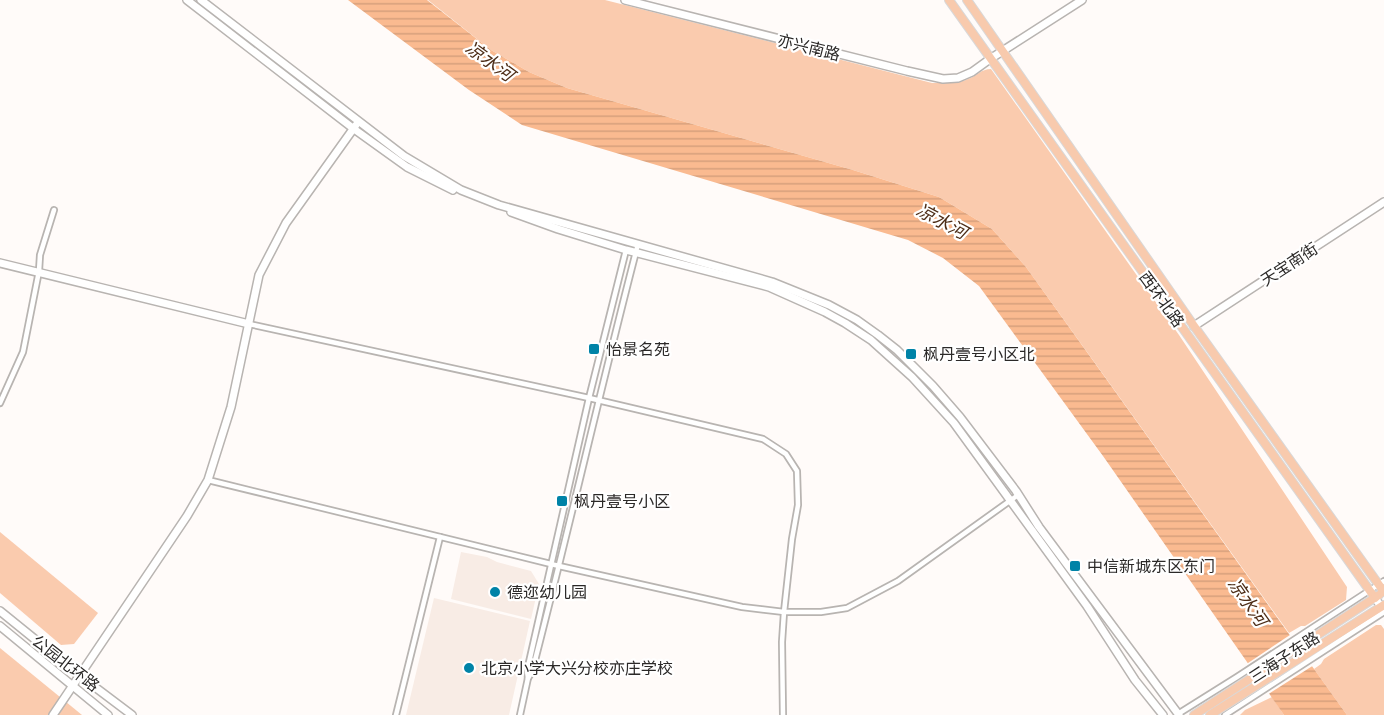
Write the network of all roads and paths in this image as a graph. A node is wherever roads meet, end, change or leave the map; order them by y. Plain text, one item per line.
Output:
1 (187, 0) edge
2 (201, 0) edge
3 (625, 0) edge
4 (949, 0) edge
5 (967, 0) edge
6 (1082, 0) edge
7 (1003, 51) junction
8 (990, 59) junction
9 (359, 121) junction
10 (354, 129) junction
11 (1384, 202) edge
12 (54, 210) dead end
13 (628, 242) junction
14 (637, 248) junction
15 (626, 250) junction
16 (0, 263) edge
17 (39, 272) junction
18 (249, 324) junction
19 (1194, 326) junction
20 (589, 398) junction
21 (598, 401) junction
22 (0, 403) edge
23 (208, 480) junction
24 (1018, 495) junction
25 (1011, 500) junction
26 (440, 537) junction
27 (552, 564) junction
28 (559, 566) junction
29 (1381, 583) edge
30 (1384, 592) edge
31 (1372, 594) junction
32 (1383, 609) edge
33 (0, 611) edge
34 (784, 612) junction
35 (1322, 622) junction
36 (0, 626) edge
37 (1314, 638) junction
38 (1333, 638) junction
39 (1324, 652) junction
40 (1313, 655) junction
41 (80, 675) junction
42 (528, 678) junction
43 (1242, 678) junction
44 (74, 686) junction
45 (1253, 694) junction
46 (53, 715) edge
47 (108, 715) edge
48 (132, 715) edge
49 (396, 715) edge
50 (520, 715) edge
51 (783, 715) edge
52 (1163, 715) edge
53 (1179, 715) edge
54 (1194, 715) edge
55 (1210, 715) edge
56 (1225, 715) edge

1 - 10 street
2 - 9 street
3 - 8 street, 亦兴南路
4 - 8 main road, 西环北路
5 - 7 main road, 西环北路
6 - 7 street, 亦兴南路
7 - 8 street, 亦兴南路
7 - 19 main road, 西环北路
8 - 31 main road, 西环北路
9 - 10 street
9 - 13 street
10 - 15 street
10 - 18 street
11 - 19 street, 天宝南街
12 - 17 street
13 - 14 street
13 - 15 street
14 - 15 street
14 - 21 street
14 - 24 street
14 - 25 street
15 - 20 street
16 - 17 street
17 - 18 street
17 - 22 street
18 - 20 street
18 - 23 street
19 - 29 main road, 西环北路
20 - 21 street
20 - 27 street
21 - 28 street
21 - 34 street
23 - 26 street
23 - 41 street
24 - 25 street
24 - 53 street
25 - 34 street
25 - 52 street
26 - 27 street
26 - 49 street
27 - 28 street
27 - 42 street
28 - 34 street
28 - 42 street
29 - 30 main road, 西环北路
29 - 31 street
30 - 31 main road, 三海子东路
31 - 32 street
31 - 35 street
31 - 37 main road, 三海子东路
32 - 38 main road, 三海子东路
32 - 39 street
33 - 41 street, 公园北环路
34 - 51 street
35 - 37 street
35 - 43 street
36 - 44 street, 公园北环路
37 - 43 main road, 三海子东路
38 - 39 street
38 - 40 main road, 三海子东路
39 - 40 street
40 - 45 street
40 - 45 main road, 三海子东路
41 - 44 street
41 - 48 street, 公园北环路
42 - 50 street
43 - 53 street
43 - 54 main road, 三海子东路
44 - 46 street
44 - 47 street, 公园北环路
45 - 55 main road, 三海子东路
45 - 56 street

